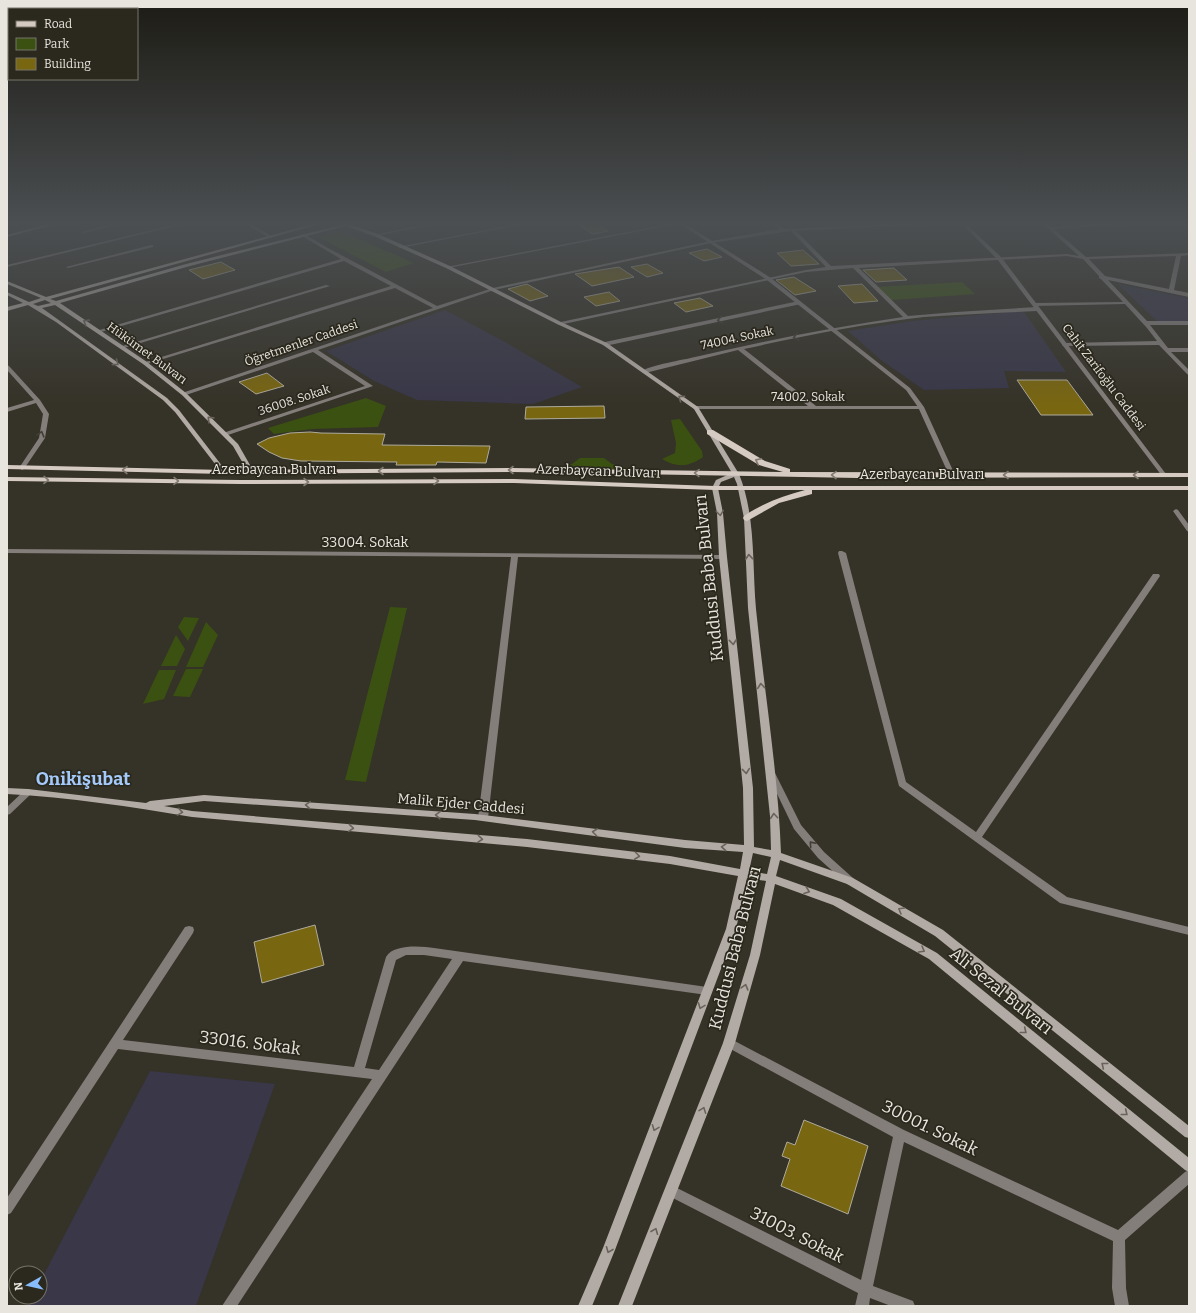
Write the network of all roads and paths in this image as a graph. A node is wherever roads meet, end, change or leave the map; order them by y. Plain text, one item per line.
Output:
1 (10, 283) edge
2 (97, 283) edge
3 (126, 283) edge
4 (262, 283) edge
5 (390, 283) edge
6 (481, 283) edge
7 (520, 283) edge
8 (749, 283) edge
9 (774, 283) edge
10 (872, 283) edge
11 (1018, 283) edge
12 (1107, 283) edge
13 (1130, 283) edge
14 (1173, 283) edge
15 (328, 286) dead end
16 (395, 286) junction
17 (493, 289) junction
18 (1171, 292) junction
19 (7, 293) edge
20 (1189, 295) edge
21 (46, 297) junction
22 (27, 302) junction
23 (56, 303) junction
24 (799, 303) junction
25 (1126, 303) junction
26 (1036, 307) junction
27 (38, 308) junction
28 (437, 308) junction
29 (7, 309) edge
30 (907, 318) junction
31 (559, 323) junction
32 (1145, 323) junction
33 (1189, 323) edge
34 (834, 330) junction
35 (99, 331) junction
36 (604, 344) junction
37 (1162, 344) junction
38 (1065, 345) junction
39 (122, 347) junction
40 (740, 348) junction
41 (314, 350) junction
42 (1166, 350) junction
43 (1189, 350) edge
44 (145, 363) junction
45 (7, 367) edge
46 (645, 371) junction
47 (1189, 373) edge
48 (184, 394) junction
49 (38, 401) junction
50 (921, 407) junction
51 (696, 408) junction
52 (815, 408) junction
53 (7, 410) edge
54 (710, 432) junction
55 (225, 434) junction
56 (7, 467) edge
57 (22, 468) junction
58 (224, 472) junction
59 (251, 472) junction
60 (736, 474) junction
61 (809, 475) junction
62 (952, 475) junction
63 (1164, 475) junction
64 (1189, 475) edge
65 (7, 479) edge
66 (715, 488) junction
67 (740, 488) junction
68 (826, 488) junction
69 (1189, 488) edge
70 (1176, 511) dead end
71 (747, 518) junction
72 (1189, 530) edge
73 (7, 551) edge
74 (842, 553) dead end
75 (515, 556) junction
76 (723, 557) junction
77 (1156, 576) dead end
78 (769, 768) junction
79 (7, 791) edge
80 (28, 792) junction
81 (141, 805) junction
82 (7, 812) edge
83 (483, 818) junction
84 (977, 837) junction
85 (749, 849) junction
86 (776, 855) junction
87 (744, 873) junction
88 (770, 878) junction
89 (850, 881) junction
90 (189, 930) dead end
91 (1189, 931) edge
92 (460, 956) junction
93 (707, 991) junction
94 (729, 1043) junction
95 (115, 1044) junction
96 (358, 1073) junction
97 (381, 1075) junction
98 (1189, 1133) edge
99 (900, 1134) junction
100 (1189, 1166) edge
101 (1189, 1176) edge
102 (671, 1191) junction
103 (7, 1209) edge
104 (1119, 1237) junction
105 (866, 1290) junction
106 (229, 1306) edge
107 (585, 1306) edge
108 (625, 1306) edge
109 (862, 1306) edge
110 (908, 1306) edge
111 (1122, 1306) edge

1 - 21 main road, Hükümet Bulvarı
2 - 21 main road
3 - 23 main road
4 - 35 street
5 - 16 street
6 - 17 main road
7 - 17 street, Öğretmenler Caddesi
8 - 31 street
9 - 24 street
10 - 30 street
11 - 26 street, Cahit Zarifoğlu Caddesi
12 - 25 street
13 - 18 street
14 - 18 street
15 - 39 street
16 - 28 street
16 - 44 street
17 - 28 street, Öğretmenler Caddesi
17 - 31 main road
18 - 20 street
19 - 22 main road, Hükümet Bulvarı
21 - 22 main road
21 - 23 main road, Hükümet Bulvarı
22 - 27 main road, Hükümet Bulvarı
22 - 29 main road
23 - 27 main road
35 -> 23 main road, Hükümet Bulvarı
24 - 34 street
24 -> 36 street
25 - 26 street, 74004. Sokak
25 - 32 street
26 - 30 street, 74004. Sokak
26 - 38 street, Cahit Zarifoğlu Caddesi
27 -> 58 main road, Hükümet Bulvarı
28 - 41 street, Öğretmenler Caddesi
30 - 34 street, 74004. Sokak
31 - 36 main road
32 - 33 street
32 - 37 street
34 -> 40 street, 74004. Sokak
34 - 50 street
35 - 39 main road, Hükümet Bulvarı
36 - 46 main road
37 - 38 street
37 - 42 street
38 - 63 street, Cahit Zarifoğlu Caddesi
39 - 44 main road, Hükümet Bulvarı
40 - 46 street, 74004. Sokak
40 - 52 street
41 - 48 street, Öğretmenler Caddesi
41 - 55 street, 36008. Sokak
42 - 43 street
42 - 47 street
44 - 48 main road, Hükümet Bulvarı
45 - 49 street
51 -> 46 main road
55 -> 48 main road, Hükümet Bulvarı
49 - 53 street
57 -> 49 street
50 - 52 street, 74002. Sokak
50 - 62 street
51 - 52 street, 74002. Sokak
51 - 54 main road
54 - 60 main road
61 -> 54 main road
55 - 59 main road, Hükümet Bulvarı
56 - 57 main road, Azerbaycan Bulvarı
58 -> 57 main road, Azerbaycan Bulvarı
58 - 59 main road, Azerbaycan Bulvarı
60 -> 59 main road, Azerbaycan Bulvarı
60 - 61 main road, Azerbaycan Bulvarı
60 - 66 main road, Kuddusi Baba Bulvarı
60 - 67 main road, Kuddusi Baba Bulvarı
62 -> 61 main road
63 -> 62 main road
63 - 64 main road
65 -> 66 main road, Azerbaycan Bulvarı
66 - 67 main road, Azerbaycan Bulvarı
66 -> 76 main road, Kuddusi Baba Bulvarı
67 - 68 main road, Azerbaycan Bulvarı
67 - 71 main road, Kuddusi Baba Bulvarı
68 - 69 main road, Azerbaycan Bulvarı
68 - 71 main road
70 - 72 street
78 -> 71 main road, Kuddusi Baba Bulvarı
73 - 75 street, 33004. Sokak
74 - 84 street
75 - 76 street, 33004. Sokak
75 - 83 street
76 -> 85 main road, Kuddusi Baba Bulvarı
77 - 84 street
86 -> 78 main road, Kuddusi Baba Bulvarı
89 -> 78 street
79 - 80 main road, Malik Ejder Caddesi
80 - 81 main road, Malik Ejder Caddesi
80 - 82 street
83 -> 81 main road, Malik Ejder Caddesi
81 -> 87 main road, Malik Ejder Caddesi
85 -> 83 main road, Malik Ejder Caddesi
84 - 91 street
85 - 86 main road, Malik Ejder Caddesi
85 - 87 main road, Kuddusi Baba Bulvarı
86 - 88 main road, Kuddusi Baba Bulvarı
86 - 89 main road, Ali Sezal Bulvarı
87 - 88 main road, Malik Ejder Caddesi
87 - 93 main road, Kuddusi Baba Bulvarı
94 -> 88 main road, Kuddusi Baba Bulvarı
88 -> 100 main road, Ali Sezal Bulvarı
98 -> 89 main road, Ali Sezal Bulvarı
90 - 95 street
92 - 93 street
92 - 96 street
92 - 97 street
93 -> 107 main road, Kuddusi Baba Bulvarı
94 - 99 street, 30001. Sokak
102 -> 94 main road, Kuddusi Baba Bulvarı
95 - 96 street, 33016. Sokak
95 - 103 street
96 - 97 street, 33016. Sokak
97 - 106 street
99 - 104 street, 30001. Sokak
99 - 105 street
101 - 104 street
102 - 105 street, 31003. Sokak
108 -> 102 main road, Kuddusi Baba Bulvarı
104 - 111 street
105 - 109 street
105 - 110 street, 31003. Sokak

